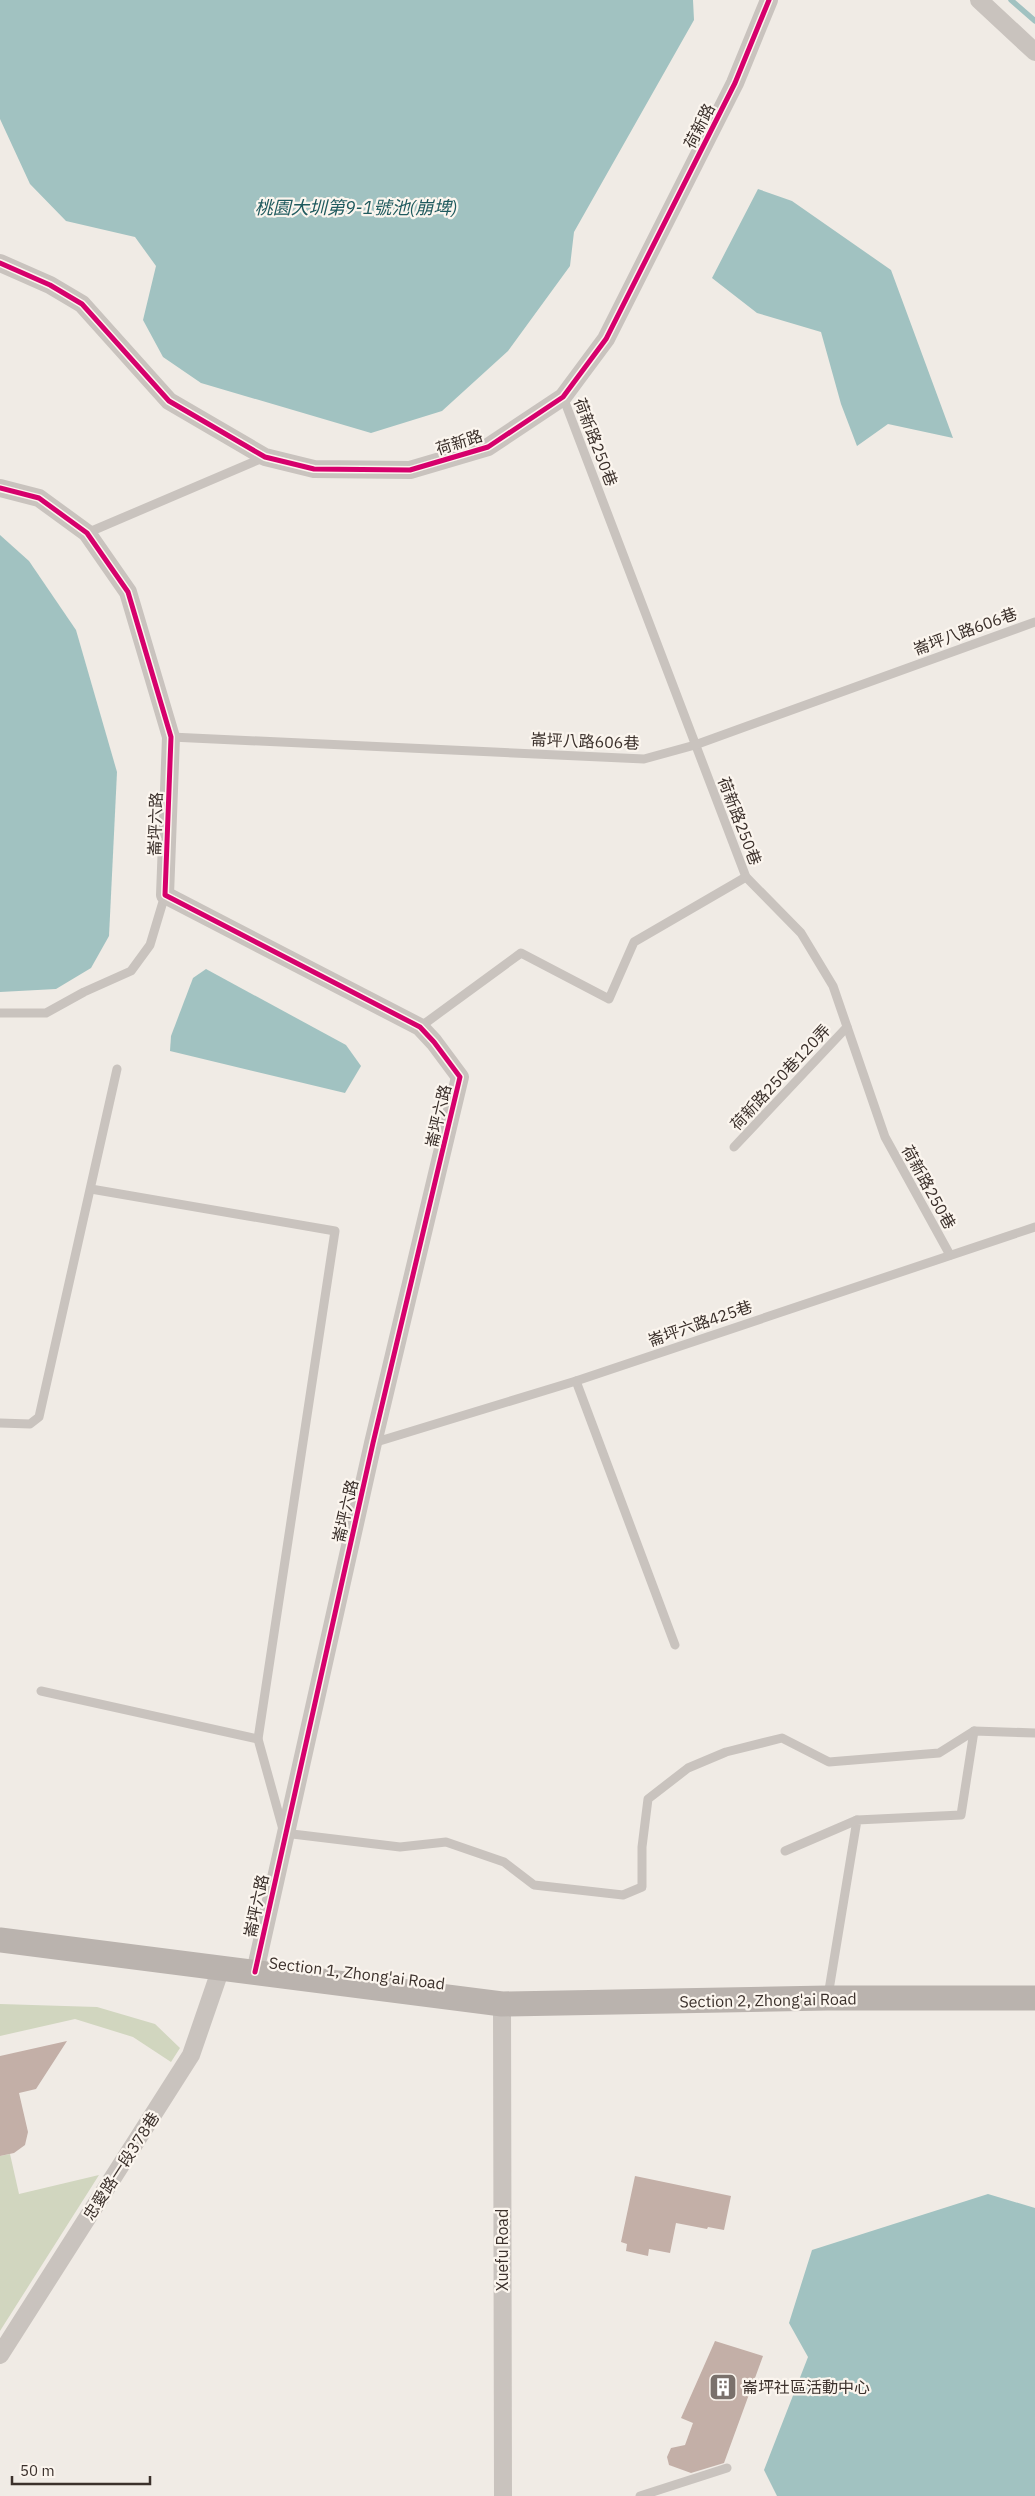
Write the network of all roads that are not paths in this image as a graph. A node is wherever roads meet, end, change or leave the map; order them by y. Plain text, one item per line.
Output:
1 (769, 0) edge
2 (979, 0) edge
3 (1035, 52) edge
4 (0, 263) edge
5 (562, 397) junction
6 (265, 457) junction
7 (0, 488) edge
8 (86, 533) junction
9 (1035, 622) edge
10 (171, 737) junction
11 (695, 745) junction
12 (746, 877) junction
13 (165, 895) junction
14 (0, 1013) edge
15 (420, 1027) junction
16 (847, 1027) junction
17 (117, 1069) dead end
18 (734, 1147) dead end
19 (91, 1189) junction
20 (1035, 1227) edge
21 (950, 1256) junction
22 (576, 1381) junction
23 (0, 1423) edge
24 (373, 1443) junction
25 (675, 1646) dead end
26 (41, 1691) dead end
27 (974, 1731) junction
28 (1035, 1733) edge
29 (258, 1739) junction
30 (856, 1820) junction
31 (284, 1833) junction
32 (785, 1851) dead end
33 (0, 1940) edge
34 (221, 1968) junction
35 (255, 1972) junction
36 (827, 1998) junction
37 (1035, 1998) edge
38 (502, 2004) junction
39 (0, 2355) edge
40 (728, 2468) dead end
41 (503, 2496) edge
42 (640, 2496) edge

1 - 5 street, 荷新路
2 - 3 street
4 - 6 street, 荷新路
5 - 6 street, 荷新路
5 - 11 lane, 荷新路250巷
6 - 8 lane
7 - 8 street, 崙坪六路
8 - 10 street, 崙坪六路
9 - 11 lane, 崙坪八路606巷
10 - 11 lane, 崙坪八路606巷
10 - 13 street, 崙坪六路
11 - 12 lane, 荷新路250巷
12 - 15 lane
12 - 16 lane, 荷新路250巷
13 - 14 lane
13 - 15 street, 崙坪六路
15 - 24 street, 崙坪六路
16 - 18 lane, 荷新路250巷120弄
16 - 21 lane, 荷新路250巷
17 - 19 lane
19 - 23 lane
19 - 29 lane
20 - 21 lane, 崙坪六路425巷
21 - 22 lane, 崙坪六路425巷
22 - 24 lane, 崙坪六路425巷
22 - 25 lane
24 - 31 street, 崙坪六路
26 - 29 lane
27 - 28 lane
27 - 30 lane
27 - 31 lane
29 - 31 lane
30 - 32 lane
30 - 36 lane
31 - 35 street, 崙坪六路
33 - 34 main road, Section 1, Zhong'ai Road
34 - 35 main road, Section 1, Zhong'ai Road
34 - 39 street, 忠愛路一段378巷
35 - 38 main road, Section 1, Zhong'ai Road
36 - 37 main road, Section 2, Zhong'ai Road
36 - 38 main road, Section 2, Zhong'ai Road
38 - 41 street, Xuefu Road
40 - 42 lane

